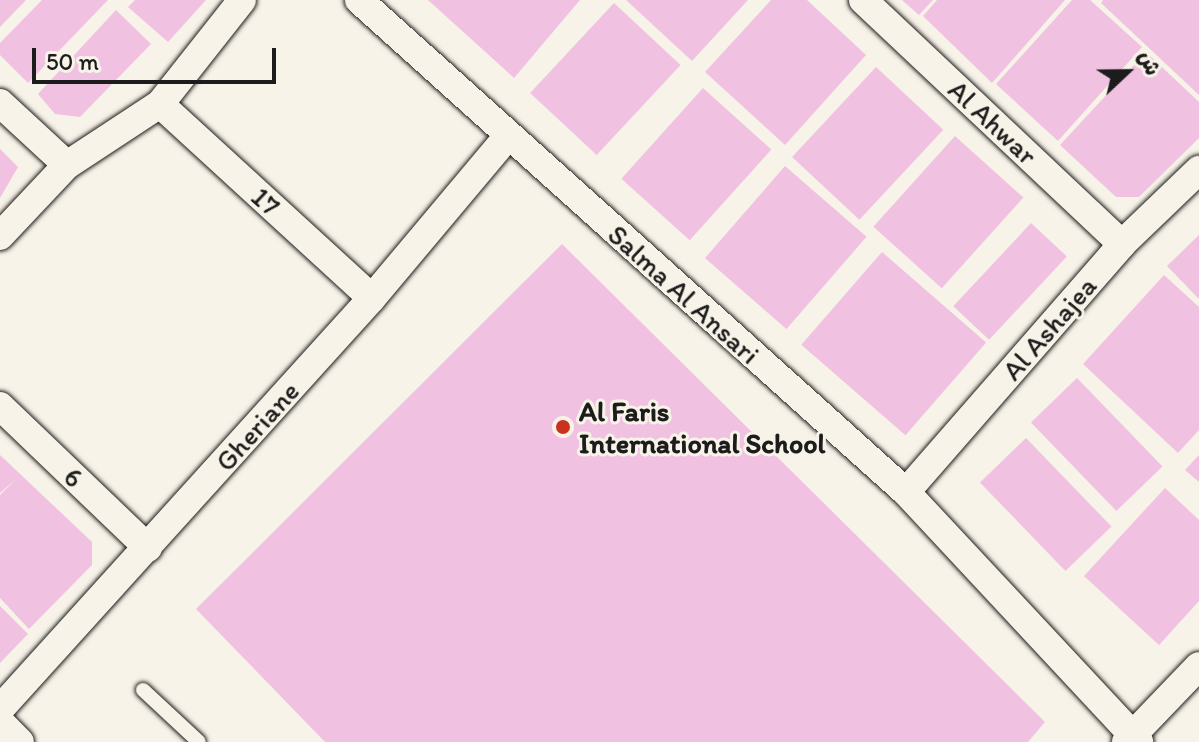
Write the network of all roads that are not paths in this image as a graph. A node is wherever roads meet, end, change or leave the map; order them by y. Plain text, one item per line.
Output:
1 (242, 0) edge
2 (359, 0) edge
3 (863, 0) edge
4 (0, 103) edge
5 (160, 104) junction
6 (507, 137) junction
7 (67, 165) junction
8 (1199, 170) edge
9 (0, 236) edge
10 (1122, 244) junction
11 (372, 298) junction
12 (0, 406) edge
13 (906, 492) junction
14 (148, 548) junction
15 (1199, 666) edge
16 (143, 690) dead end
17 (0, 709) edge
18 (0, 722) edge
19 (1133, 740) edge
20 (20, 742) edge
21 (199, 742) edge

1 - 5 street
2 - 6 street, Salma Al Ansari
3 - 10 street, Al Ahwar
4 - 7 street
5 - 7 street
5 - 11 street, 17
6 - 11 street, Gheriane
6 - 13 street, Salma Al Ansari
7 - 9 street
8 - 10 street, Al Ashajea
10 - 13 street, Al Ashajea
11 - 14 street, Gheriane
12 - 14 street, 6
13 - 19 street, Salma Al Ansari
14 - 17 street, Gheriane
15 - 19 street
16 - 21 lane
18 - 20 street

